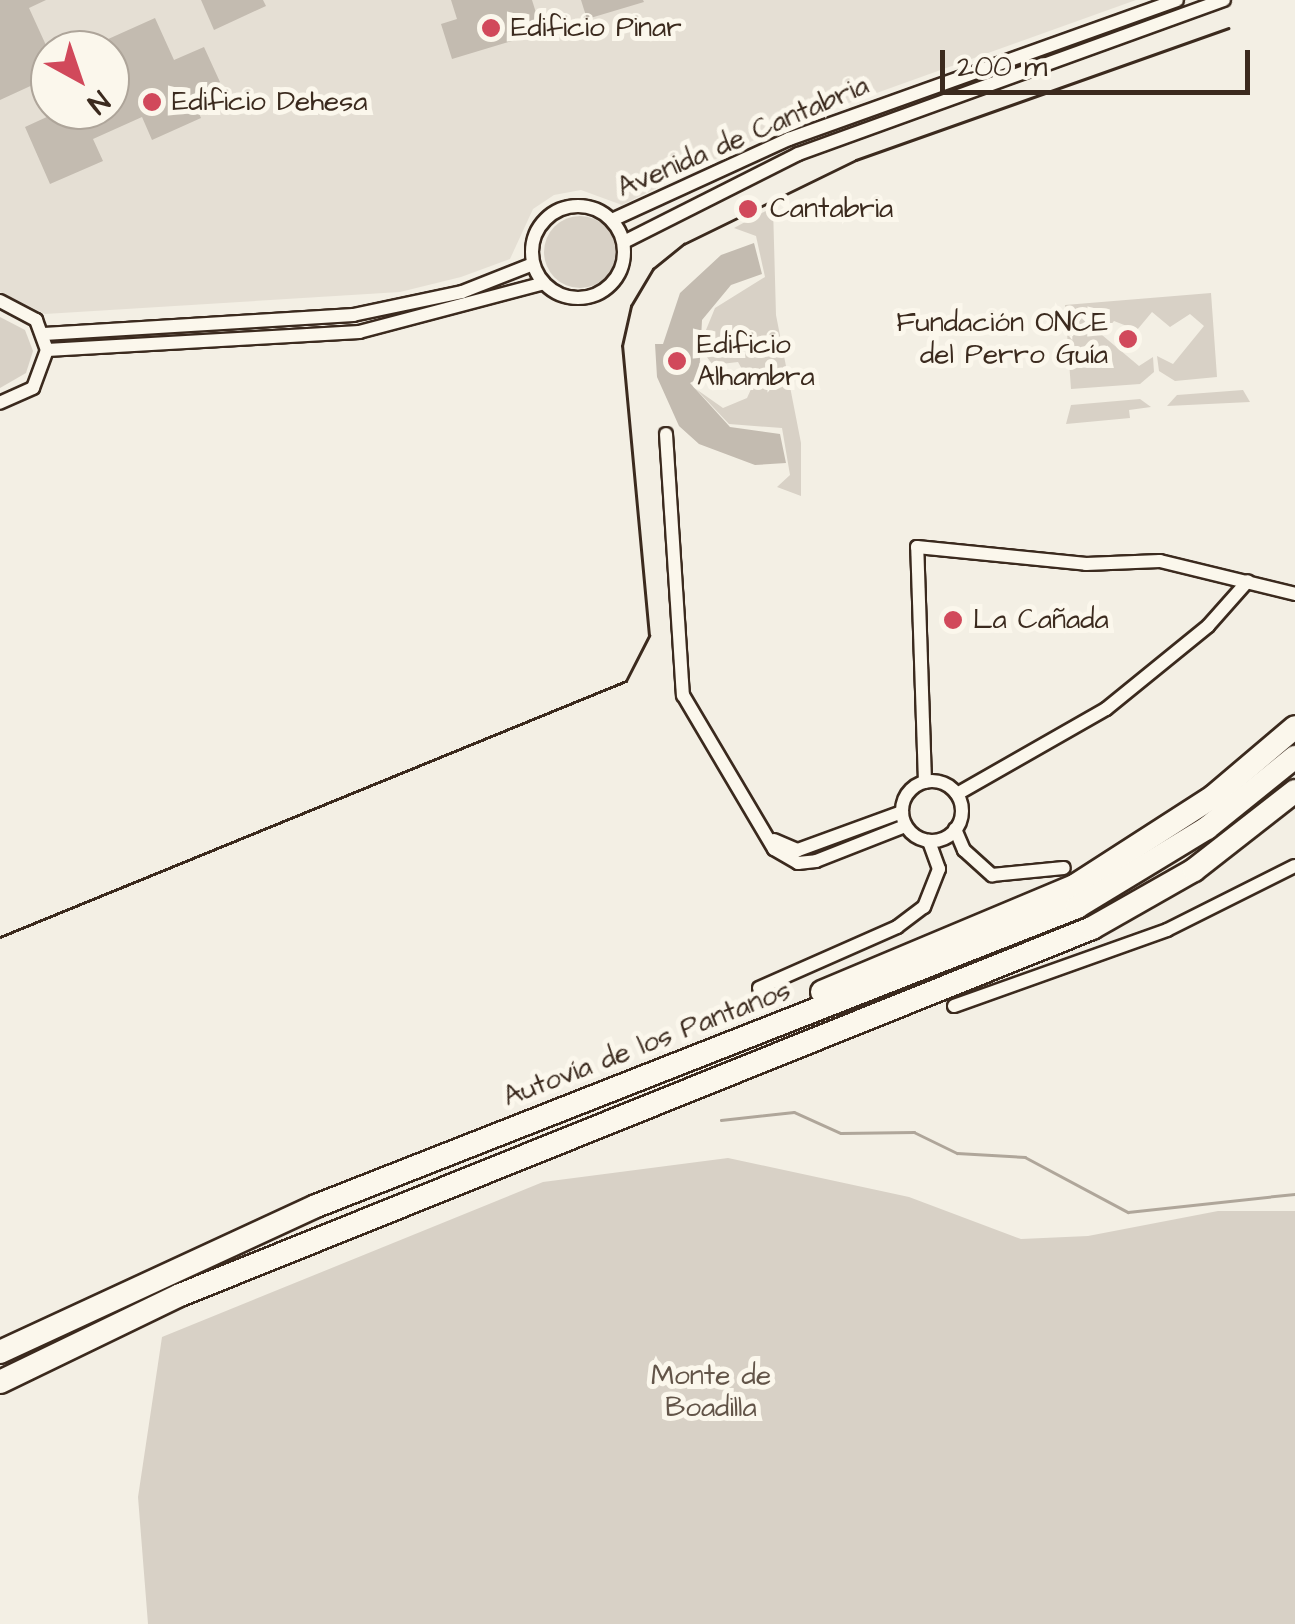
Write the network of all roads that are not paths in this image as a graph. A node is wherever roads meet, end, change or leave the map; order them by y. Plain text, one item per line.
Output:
1 (1178, 0) edge
2 (1224, 0) edge
3 (612, 220) junction
4 (624, 242) junction
5 (534, 264) junction
6 (544, 283) junction
7 (0, 301) edge
8 (44, 334) junction
9 (48, 350) junction
10 (0, 404) edge
11 (666, 434) dead end
12 (1248, 580) junction
13 (1295, 594) edge
14 (1295, 727) edge
15 (1295, 757) edge
16 (925, 782) junction
17 (1295, 790) edge
18 (957, 794) junction
19 (1295, 806) edge
20 (904, 819) junction
21 (956, 829) junction
22 (1249, 833) junction
23 (929, 841) junction
24 (1295, 866) edge
25 (1064, 868) dead end
26 (759, 988) dead end
27 (954, 1006) dead end
28 (696, 1055) junction
29 (115, 1324) junction
30 (0, 1352) edge
31 (0, 1382) edge
32 (0, 1396) edge

1 - 3 street, Avenida de Cantabria
2 - 4 street, Avenida de Cantabria
3 - 4 street
3 - 5 street
4 - 6 street
5 - 6 street
5 - 8 street
6 - 9 street
7 - 8 street
8 - 9 street
9 - 10 street
11 - 20 street
12 - 13 street
12 - 16 street
12 - 18 street
14 - 28 highway
15 - 28 highway, Autovía de los Pantanos
16 - 18 street
16 - 20 street
17 - 22 highway, Autovía de los Pantanos
18 - 21 street
19 - 22 highway
20 - 23 street
21 - 23 street
21 - 25 street
22 - 29 highway, Autovía de los Pantanos
23 - 26 street
24 - 27 street
28 - 30 highway, Autovía de los Pantanos
29 - 31 highway, Autovía de los Pantanos
29 - 32 highway

